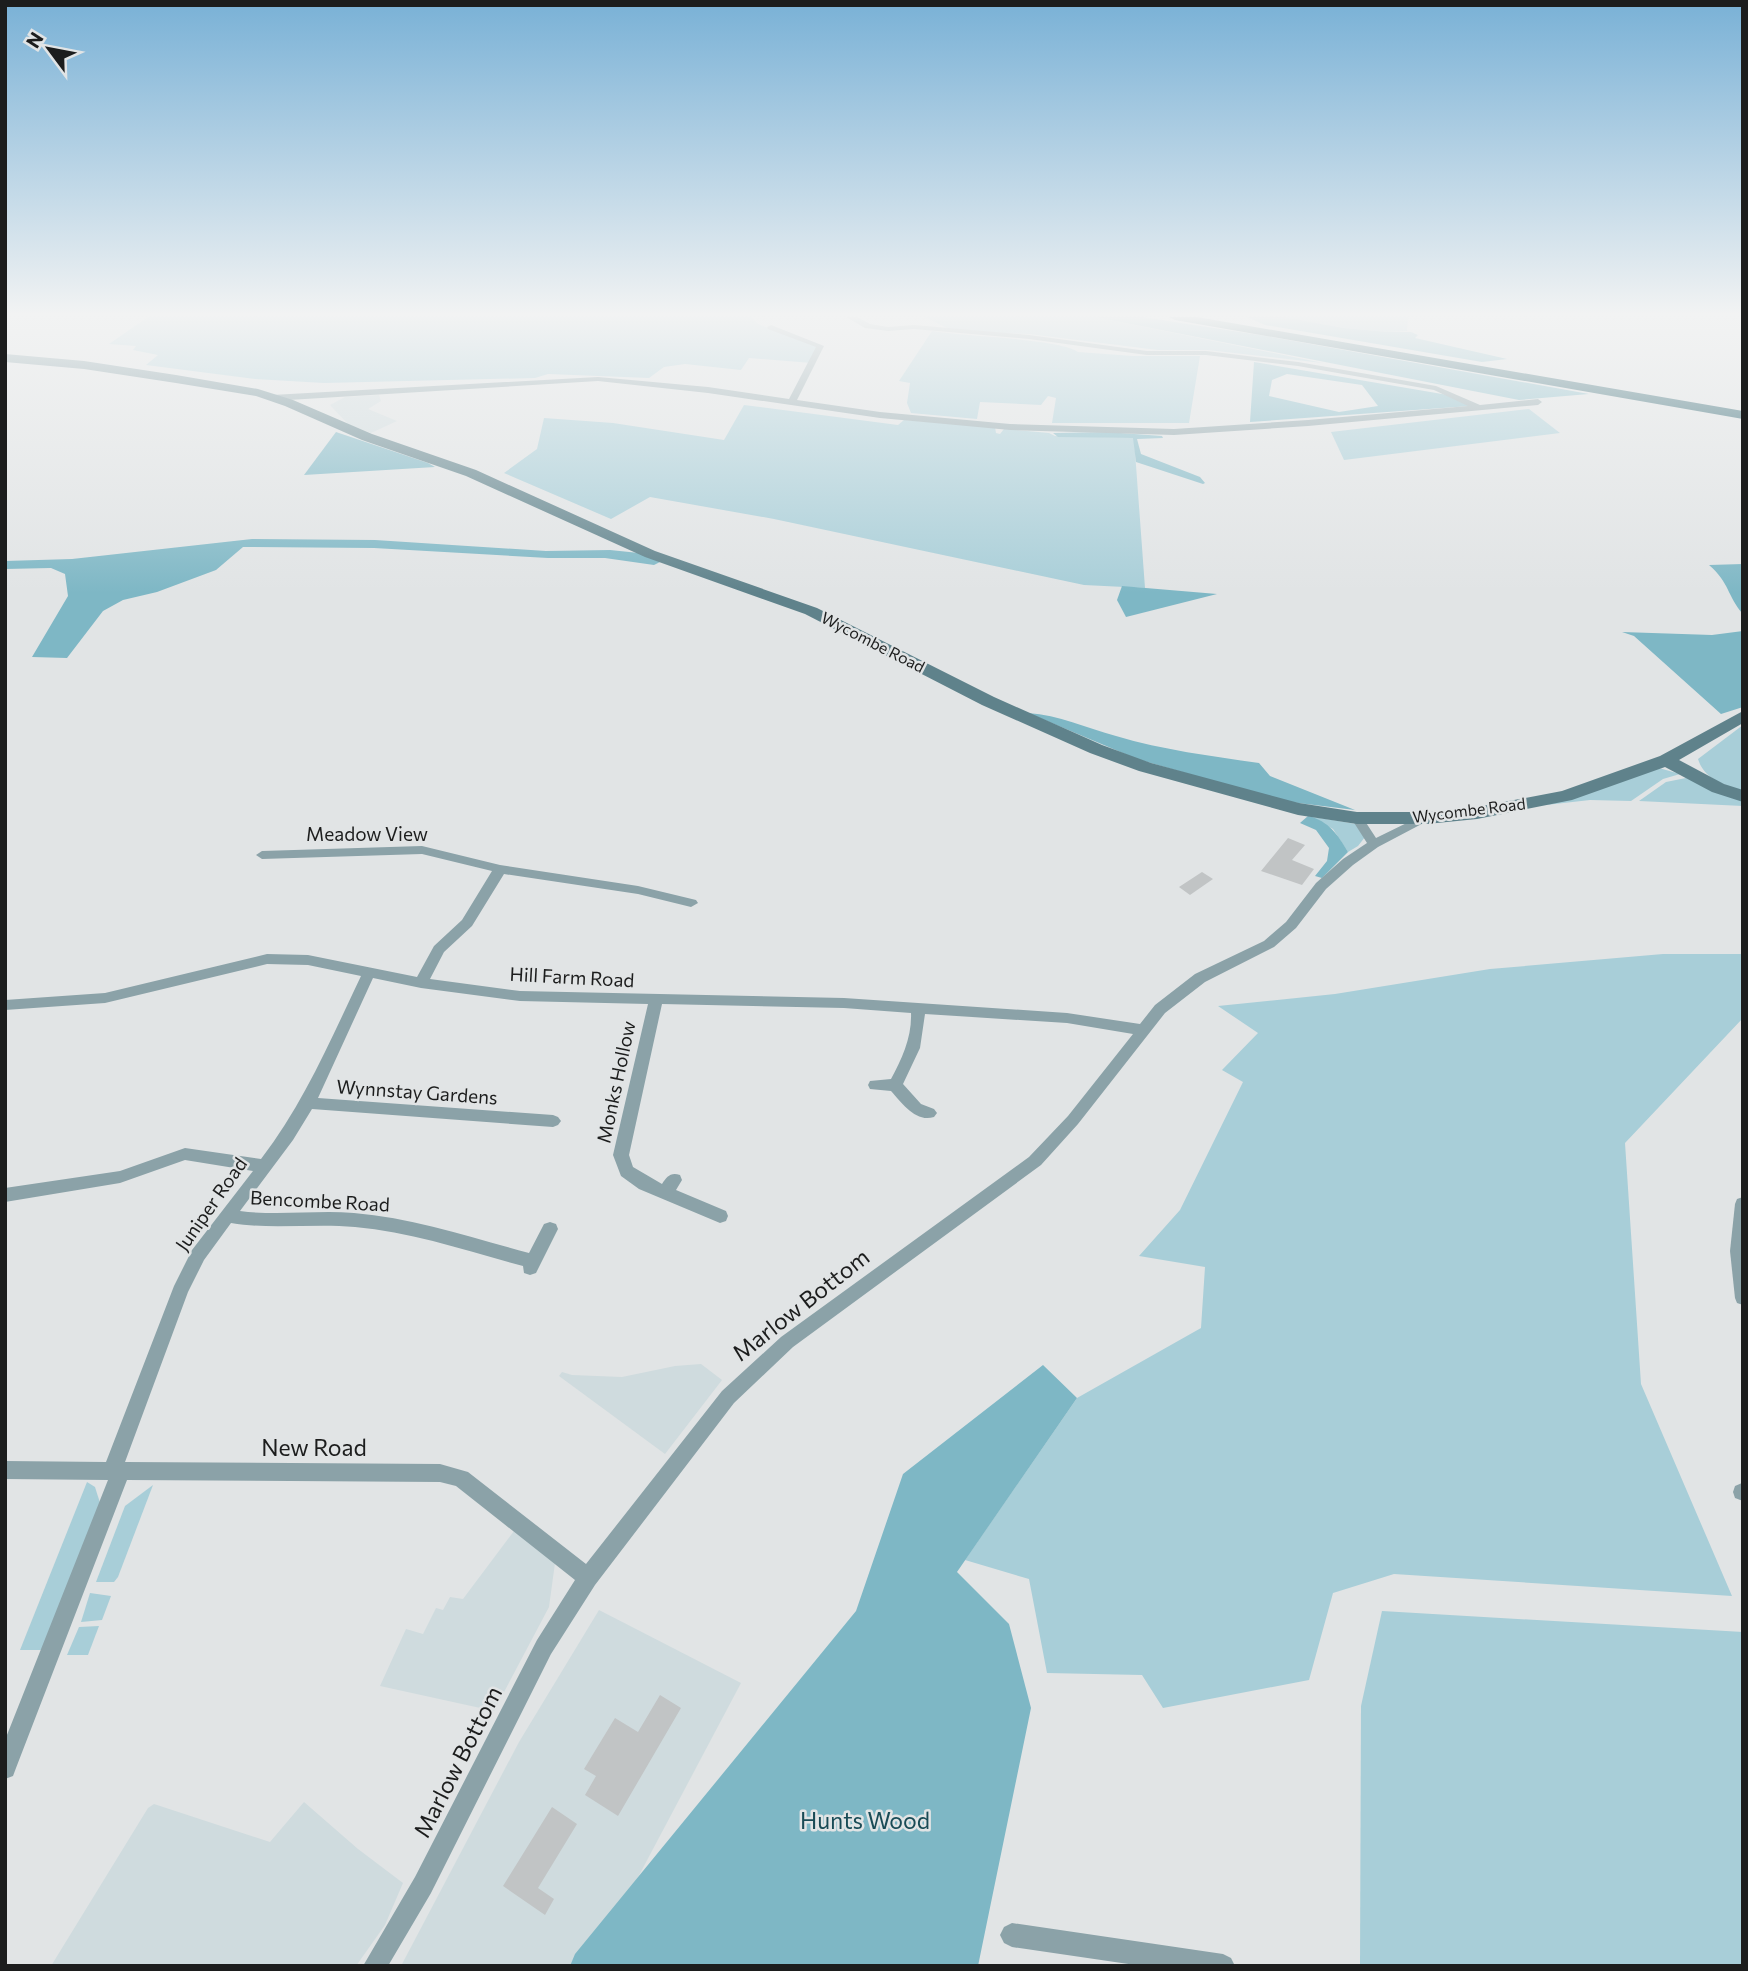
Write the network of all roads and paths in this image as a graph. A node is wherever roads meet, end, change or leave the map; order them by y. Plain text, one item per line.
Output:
1 (835, 409) edge
2 (1469, 409) edge
3 (1719, 409) edge
4 (1720, 409) edge
5 (305, 410) edge
6 (1743, 413) edge
7 (1743, 716) edge
8 (1666, 760) junction
9 (1743, 796) edge
10 (1357, 818) junction
11 (1427, 818) junction
12 (1374, 844) junction
13 (269, 856) dead end
14 (500, 869) junction
15 (682, 904) dead end
16 (369, 974) junction
17 (421, 983) junction
18 (656, 1000) junction
19 (5, 1005) edge
20 (918, 1008) junction
21 (1143, 1030) junction
22 (875, 1085) dead end
23 (895, 1085) junction
24 (308, 1103) junction
25 (929, 1112) dead end
26 (553, 1121) dead end
27 (264, 1166) junction
28 (5, 1195) edge
29 (1743, 1204) edge
30 (228, 1216) junction
31 (720, 1216) dead end
32 (550, 1228) dead end
33 (1741, 1271) edge
34 (1743, 1298) edge
35 (5, 1470) edge
36 (117, 1471) junction
37 (588, 1578) junction
38 (5, 1768) edge
39 (1012, 1935) dead end
40 (1154, 1961) edge
41 (375, 1966) edge
42 (1223, 1966) edge

1 - 2 street
3 - 6 highway
4 - 6 highway
5 - 10 street, Wycombe Road
7 - 8 street, Wycombe Road
8 - 9 street
8 - 11 street, Wycombe Road
10 - 11 street, Wycombe Road
10 - 12 street
11 - 12 street, Marlow Bottom
12 - 21 street, Marlow Bottom
13 - 14 street, Meadow View
14 - 15 street, Meadow View
14 - 17 street
16 - 17 street, Hill Farm Road
16 - 19 street, Hill Farm Road
16 - 24 street, Juniper Road
17 - 18 street, Hill Farm Road
18 - 20 street, Hill Farm Road
18 - 31 street, Monks Hollow
20 - 21 street, Hill Farm Road
20 - 23 street
21 - 37 street, Marlow Bottom
22 - 23 street
23 - 25 street
24 - 26 street, Wynnstay Gardens
24 - 27 street, Juniper Road
27 - 28 street
27 - 30 street, Juniper Road
29 - 33 street
30 - 32 street, Bencombe Road
30 - 36 street, Juniper Road
33 - 34 street
35 - 36 street, New Road
36 - 37 street, New Road
36 - 38 street, Juniper Road
37 - 41 street, Marlow Bottom
39 - 40 street
40 - 42 street

